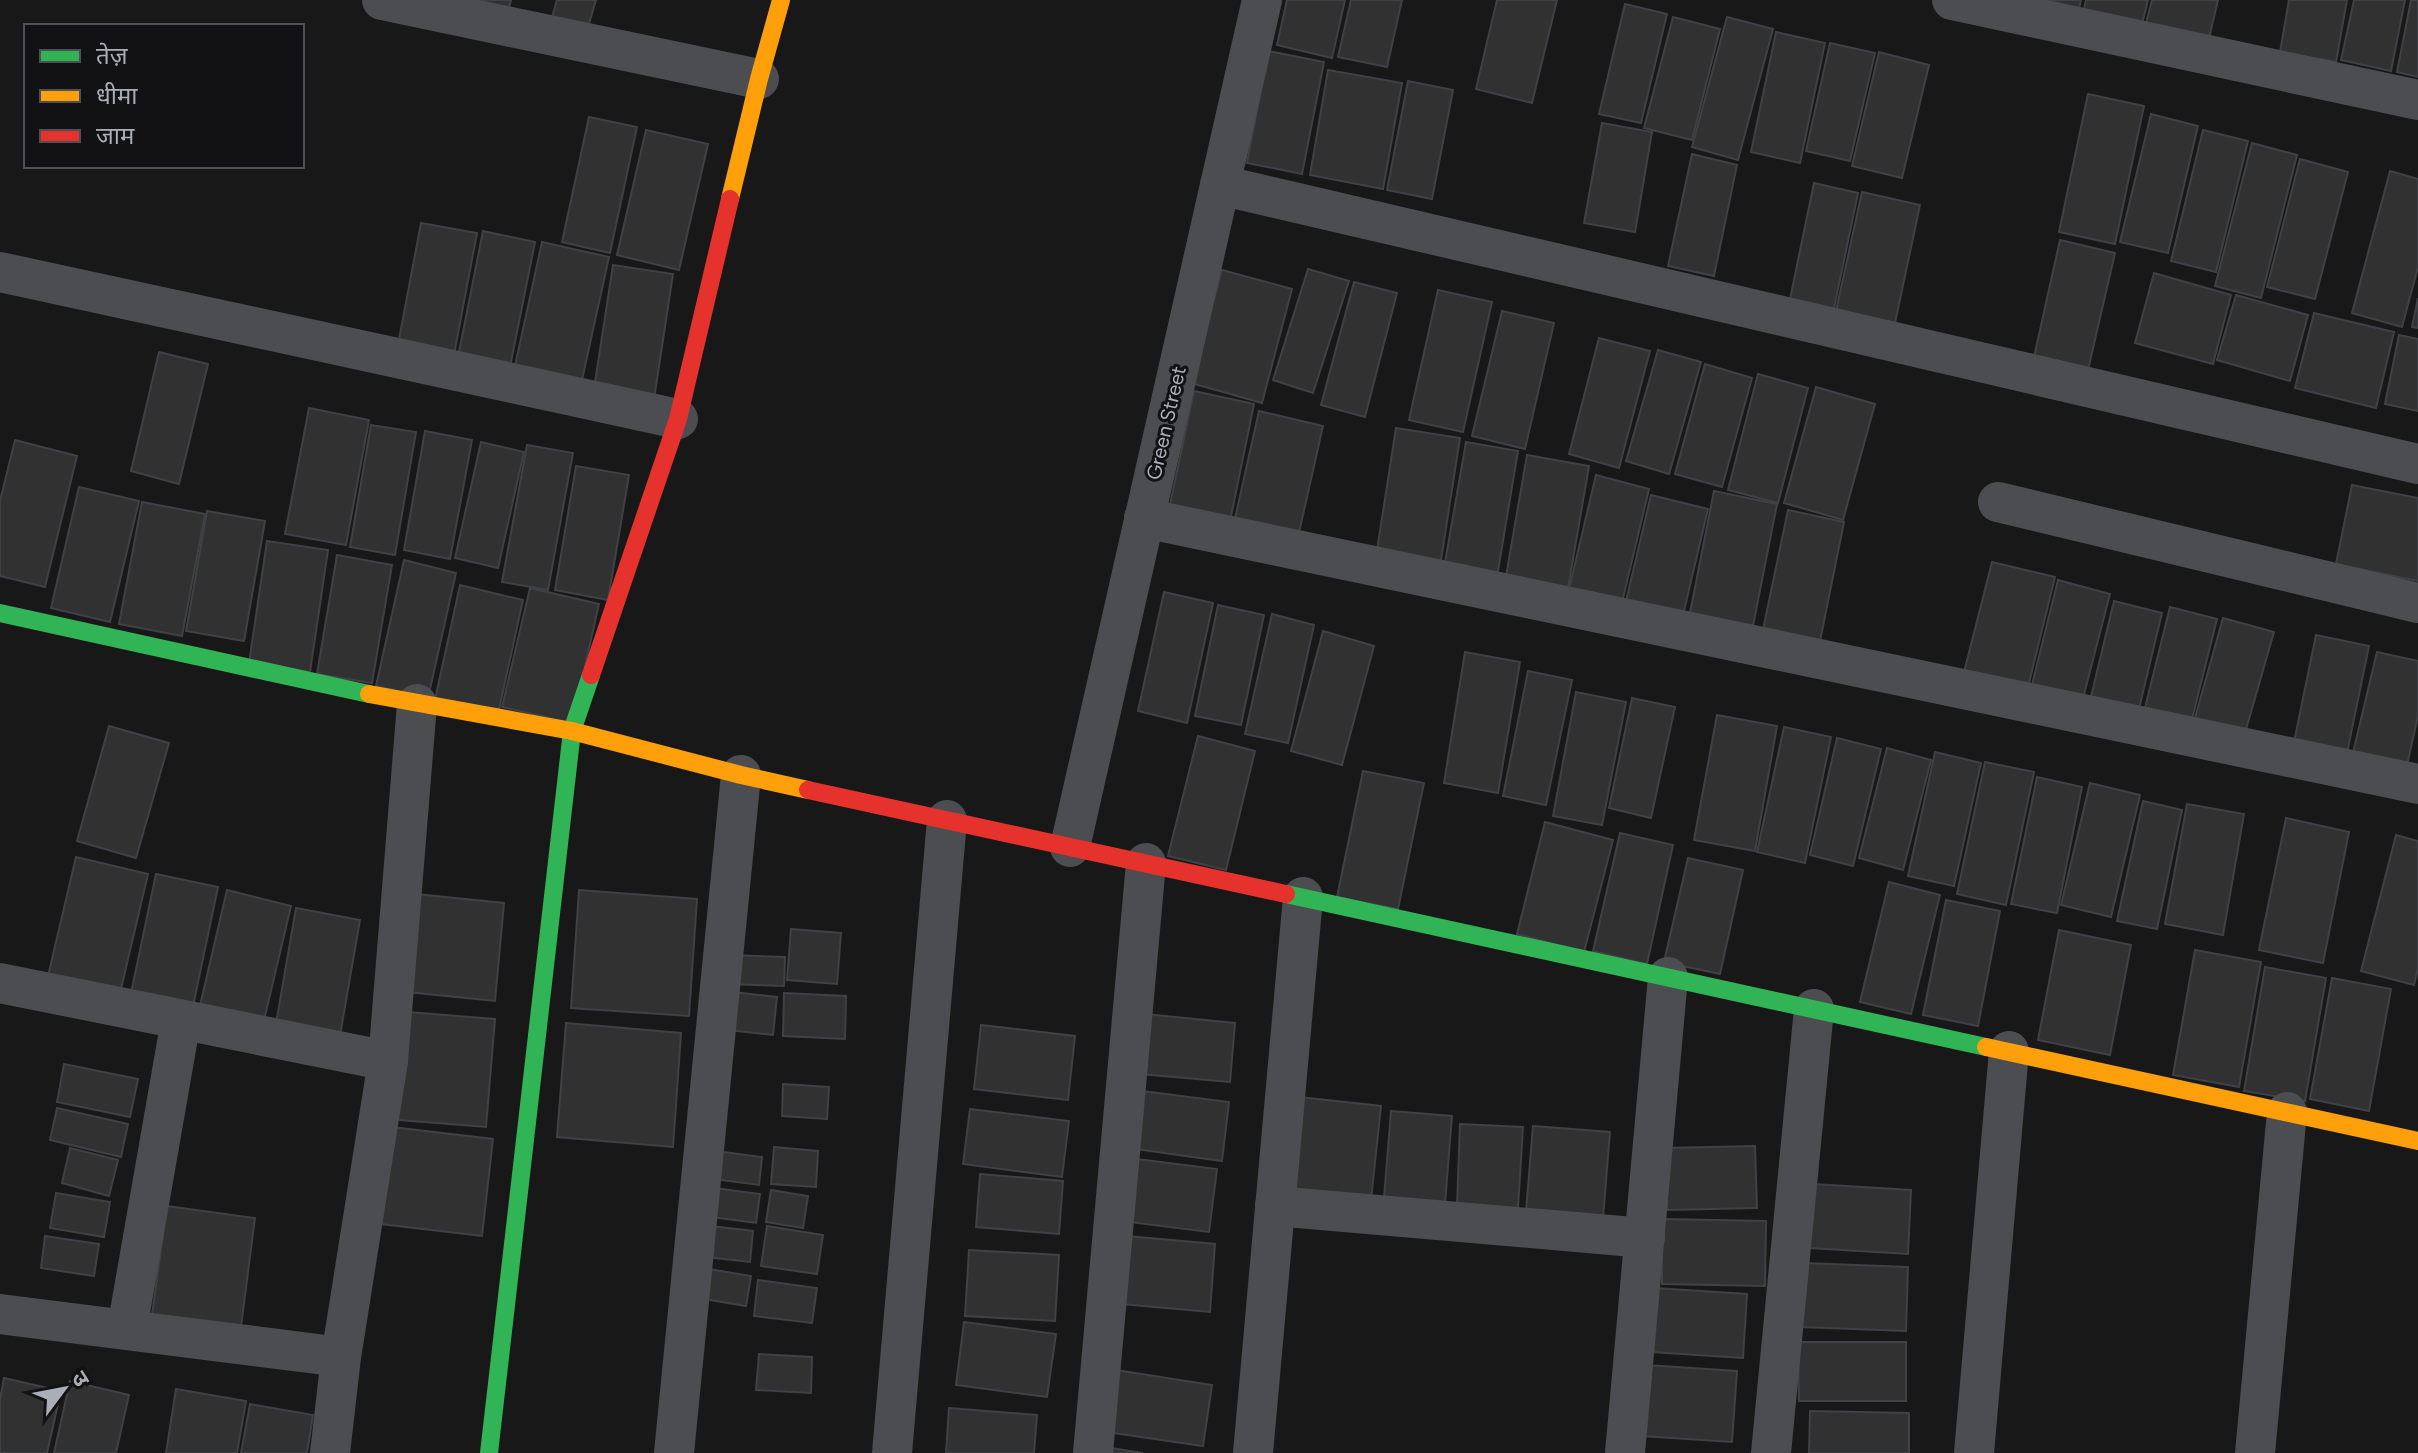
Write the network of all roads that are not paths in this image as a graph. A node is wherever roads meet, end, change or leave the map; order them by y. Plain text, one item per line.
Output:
1 (382, 0) edge
2 (781, 0) edge
3 (1262, 0) edge
4 (1952, 0) edge
5 (759, 79) junction
6 (2418, 100) edge
7 (1220, 185) junction
8 (0, 272) edge
9 (678, 419) junction
10 (2418, 464) edge
11 (1998, 502) dead end
12 (1144, 518) junction
13 (2418, 603) edge
14 (0, 613) edge
15 (417, 704) junction
16 (572, 731) junction
17 (741, 775) junction
18 (2418, 784) edge
19 (947, 820) junction
20 (1070, 847) junction
21 (1146, 863) junction
22 (1303, 897) junction
23 (1668, 977) junction
24 (0, 983) edge
25 (1814, 1009) junction
26 (181, 1020) junction
27 (2009, 1051) junction
28 (388, 1061) junction
29 (2287, 1112) junction
30 (2418, 1141) edge
31 (1275, 1206) junction
32 (1645, 1238) junction
33 (0, 1314) edge
34 (127, 1329) junction
35 (341, 1357) junction
36 (330, 1453) edge
37 (489, 1453) edge
38 (674, 1453) edge
39 (892, 1453) edge
40 (1093, 1453) edge
41 (1253, 1453) edge
42 (1625, 1453) edge
43 (1771, 1453) edge
44 (1974, 1453) edge
45 (2255, 1453) edge

1 - 5 street
2 - 5 street
3 - 7 street, Green Street
4 - 6 street
5 - 9 street
7 - 10 street
7 - 12 street, Green Street
8 - 9 street
9 - 16 street
11 - 13 street
12 - 18 street
12 - 20 street, Green Street
14 - 15 street
15 - 16 street
15 - 28 street
16 - 17 street
16 - 37 street
17 - 19 street
17 - 38 street
19 - 20 street
19 - 39 street
20 - 21 street
21 - 22 street
21 - 40 street
22 - 23 street
22 - 31 street
23 - 25 street
23 - 32 street
24 - 26 street
25 - 27 street
25 - 43 street
26 - 28 street
26 - 34 street
27 - 29 street
27 - 44 street
28 - 35 street
29 - 30 street
29 - 45 street
31 - 32 street
31 - 41 street
32 - 42 street
33 - 34 street
34 - 35 street
35 - 36 street

